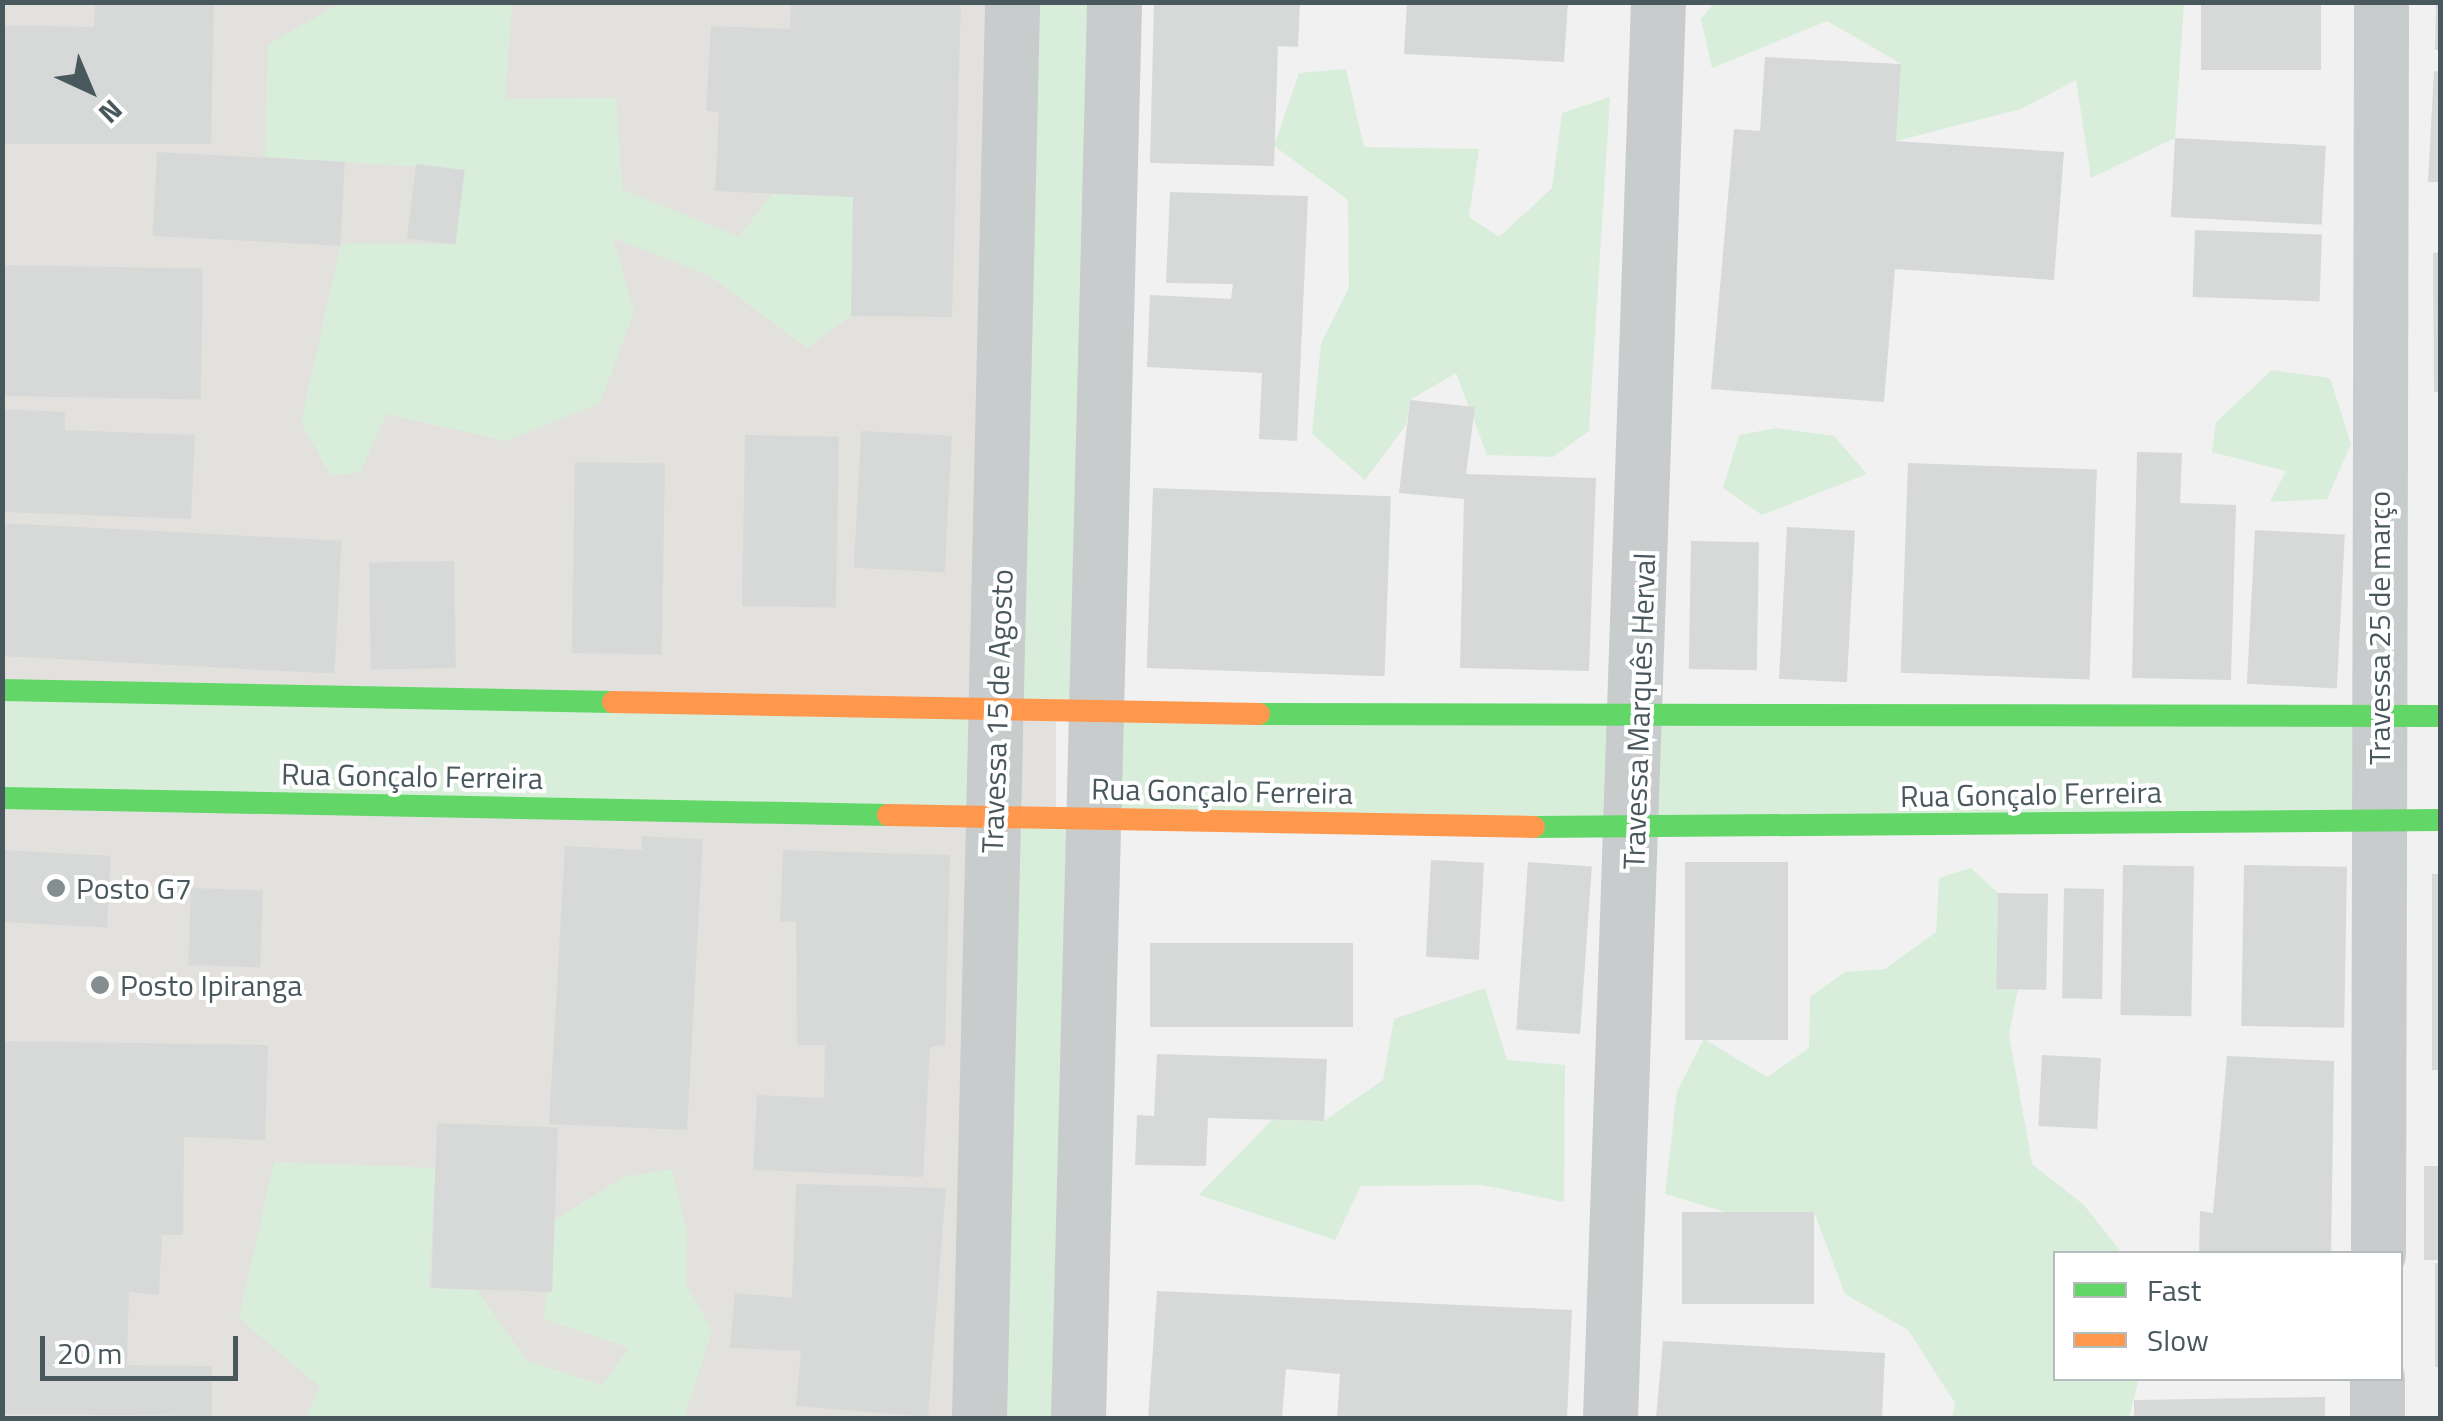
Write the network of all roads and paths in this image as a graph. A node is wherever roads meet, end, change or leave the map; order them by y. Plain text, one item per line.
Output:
1 (1012, 2) edge
2 (1114, 2) edge
3 (1658, 2) edge
4 (2381, 2) edge
5 (2, 690) edge
6 (1000, 713) junction
7 (1098, 713) junction
8 (2377, 716) junction
9 (2440, 716) edge
10 (1639, 721) junction
11 (2, 798) edge
12 (993, 816) junction
13 (1096, 818) junction
14 (2380, 820) junction
15 (2440, 820) edge
16 (1636, 829) junction
17 (2378, 1251) edge
18 (2377, 1381) edge
19 (979, 1418) edge
20 (1078, 1418) edge
21 (1610, 1418) edge
22 (2377, 1418) edge

1 - 6 street, Travessa 15 de Agosto
2 - 7 street
3 - 10 street, Travessa Marquês Herval
4 - 8 street, Travessa 25 de março
5 - 6 street
6 - 7 street
6 - 12 street, Travessa 15 de Agosto
7 - 10 street
7 - 13 street
8 - 9 street
8 - 10 street
8 - 14 street, Travessa 25 de março
10 - 16 street, Travessa Marquês Herval
11 - 12 street, Rua Gonçalo Ferreira
12 - 13 street, Rua Gonçalo Ferreira
12 - 19 street, Travessa 15 de Agosto
13 - 16 street, Rua Gonçalo Ferreira
13 - 20 street
14 - 15 street, Rua Gonçalo Ferreira
14 - 16 street, Rua Gonçalo Ferreira
14 - 17 street, Travessa 25 de março
16 - 21 street, Travessa Marquês Herval
18 - 22 street

